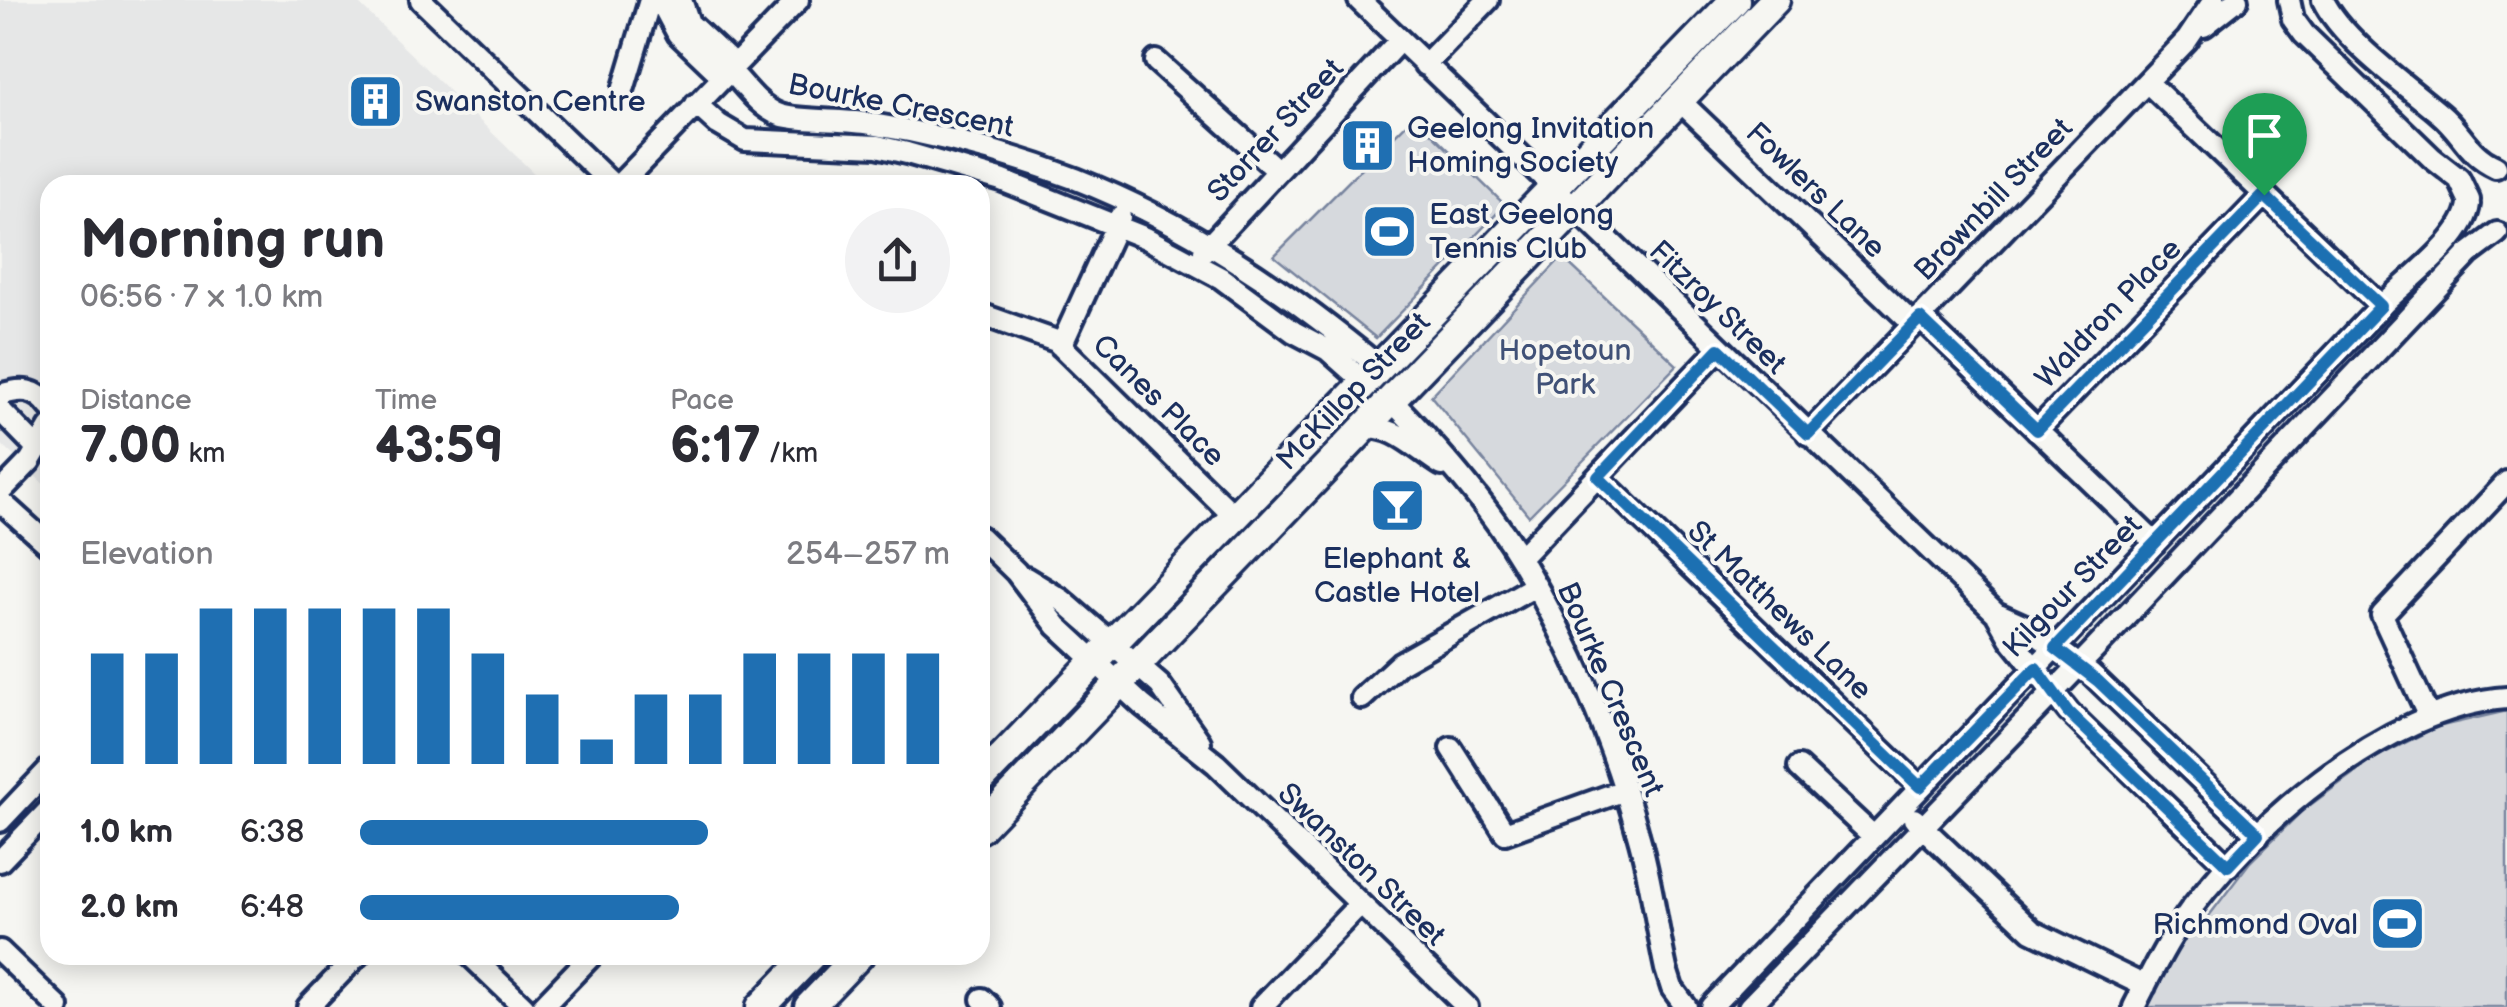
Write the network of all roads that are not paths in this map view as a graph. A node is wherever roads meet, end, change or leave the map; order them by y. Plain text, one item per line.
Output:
1 (421, 0) edge
2 (650, 0) edge
3 (660, 0) edge
4 (681, 0) edge
5 (798, 0) edge
6 (1358, 0) edge
7 (1488, 0) edge
8 (1735, 0) edge
9 (1774, 0) edge
10 (2214, 0) edge
11 (2237, 0) edge
12 (2289, 0) edge
13 (2323, 0) edge
14 (1400, 40) junction
15 (2187, 40) junction
16 (1156, 60) dead end
17 (1425, 66) junction
18 (729, 71) junction
19 (2147, 82) junction
20 (624, 87) dead end
21 (1678, 99) junction
22 (696, 104) junction
23 (2504, 166) edge
24 (1277, 170) junction
25 (605, 175) edge
26 (626, 175) edge
27 (984, 175) edge
28 (990, 177) edge
29 (2264, 195) junction
30 (1564, 198) junction
31 (1128, 202) junction
32 (2469, 202) junction
33 (1116, 226) junction
34 (2504, 233) edge
35 (1210, 242) junction
36 (1196, 262) junction
37 (2381, 306) junction
38 (990, 318) edge
39 (1916, 321) junction
40 (1061, 346) junction
41 (1719, 349) junction
42 (1370, 373) junction
43 (0, 395) edge
44 (40, 397) edge
45 (1391, 400) junction
46 (0, 410) edge
47 (1336, 410) junction
48 (1363, 428) junction
49 (2037, 430) junction
50 (1808, 434) junction
51 (40, 445) edge
52 (38, 449) junction
53 (1452, 471) junction
54 (1598, 477) junction
55 (2507, 482) edge
56 (0, 492) edge
57 (0, 501) edge
58 (1234, 516) junction
59 (40, 537) edge
60 (2155, 542) junction
61 (990, 549) edge
62 (1520, 558) junction
63 (1535, 586) junction
64 (1996, 613) junction
65 (2055, 648) junction
66 (1103, 652) junction
67 (2079, 665) junction
68 (2036, 668) junction
69 (1128, 674) junction
70 (2053, 692) junction
71 (1362, 698) dead end
72 (2507, 698) edge
73 (2429, 717) junction
74 (1450, 748) dead end
75 (1799, 767) dead end
76 (990, 770) edge
77 (40, 778) edge
78 (1920, 787) junction
79 (1625, 790) junction
80 (1902, 807) junction
81 (990, 818) edge
82 (40, 819) edge
83 (0, 820) edge
84 (1923, 827) junction
85 (2258, 834) junction
86 (1874, 836) junction
87 (0, 861) edge
88 (2228, 866) junction
89 (1360, 904) junction
90 (0, 951) edge
91 (349, 965) edge
92 (480, 965) edge
93 (582, 965) edge
94 (801, 965) edge
95 (849, 965) edge
96 (2145, 986) junction
97 (314, 1005) edge
98 (58, 1007) edge
99 (524, 1007) edge
100 (542, 1007) edge
101 (761, 1007) edge
102 (809, 1007) edge
103 (1261, 1007) edge
104 (1468, 1007) edge
105 (1686, 1007) edge
106 (1712, 1007) edge
107 (1749, 1007) edge
108 (2134, 1007) edge

1 - 25 street
2 - 20 street
3 - 18 street
4 - 18 street
5 - 18 street
6 - 14 street, Fitzroy Street
7 - 17 street
8 - 30 highway, McKillop Street
9 - 21 highway, McKillop Street
10 - 15 street, Brownbill Street
11 - 15 street
12 - 32 street
13 - 23 street
14 - 17 street, Fitzroy Street
14 - 24 street, Storrer Street
15 - 19 street, Brownbill Street
16 - 24 street
17 - 30 street, Fitzroy Street
18 - 22 street
18 - 31 street, Bourke Crescent
19 - 29 street
19 - 39 street, Brownbill Street
21 - 30 highway, McKillop Street
21 - 39 street, Fowlers Lane
22 - 26 street
22 - 27 street, Bourke Crescent
23 - 32 street, Kilgour Street
24 - 35 street, Storrer Street
28 - 33 street, Bourke Crescent
29 - 37 street
29 - 49 street, Waldron Place
30 - 41 street, Fitzroy Street
30 - 42 highway, McKillop Street
30 - 45 highway, McKillop Street
31 - 33 street
31 - 35 street, Bourke Crescent
32 - 34 street
32 - 37 street, Kilgour Street
33 - 36 street, Bourke Crescent
33 - 40 street
34 - 67 street, Kilgour Street
35 - 36 street, Storrer Street
35 - 42 street, Bourke Crescent
36 - 42 street, Bourke Crescent
37 - 60 street, Kilgour Street
38 - 40 street, Canes Place
39 - 49 street, Fowlers Lane
39 - 50 street, Brownbill Street
40 - 58 street, Canes Place
41 - 50 street, Fitzroy Street
41 - 54 street
42 - 47 highway, McKillop Street
43 - 44 street
45 - 47 highway
45 - 48 highway, McKillop Street
45 - 53 street, Bourke Crescent
46 - 52 street
47 - 58 highway, McKillop Street
48 - 53 street, Bourke Crescent
48 - 69 highway, McKillop Street
49 - 60 street, Fowlers Lane
50 - 64 street, Fitzroy Street
51 - 52 street
52 - 56 street
53 - 62 street, Bourke Crescent
54 - 62 street
54 - 78 street, St Matthews Lane
55 - 73 street
57 - 59 street
58 - 66 highway, McKillop Street
60 - 65 street, Kilgour Street
61 - 66 street, Swanston Street
62 - 63 street, Bourke Crescent
63 - 71 street
63 - 79 street, Bourke Crescent
64 - 65 street, Fitzroy Street
64 - 68 street, Fitzroy Street
65 - 67 street, Fitzroy Street
65 - 68 street, Kilgour Street
66 - 69 street, Swanston Street
66 - 76 highway, McKillop Street
67 - 70 street, Kilgour Street
67 - 85 street, Fitzroy Street
68 - 70 street, Fitzroy Street
68 - 78 street, Kilgour Street
69 - 81 highway, McKillop Street
69 - 89 street, Swanston Street
70 - 84 street, Kilgour Street
70 - 88 street, Fitzroy Street
72 - 73 street
73 - 85 street
74 - 79 street
75 - 86 street
77 - 83 street
78 - 80 street, Kilgour Street
79 - 105 street, Bourke Crescent
80 - 84 street
80 - 86 street, Kilgour Street
82 - 87 street
84 - 96 street
84 - 107 street, Kilgour Street
85 - 88 street
86 - 106 street, Kilgour Street
88 - 96 street
89 - 103 street
89 - 104 street, Swanston Street
90 - 98 street
91 - 97 street
92 - 99 street
93 - 100 street
94 - 101 highway
95 - 102 highway
96 - 108 street

